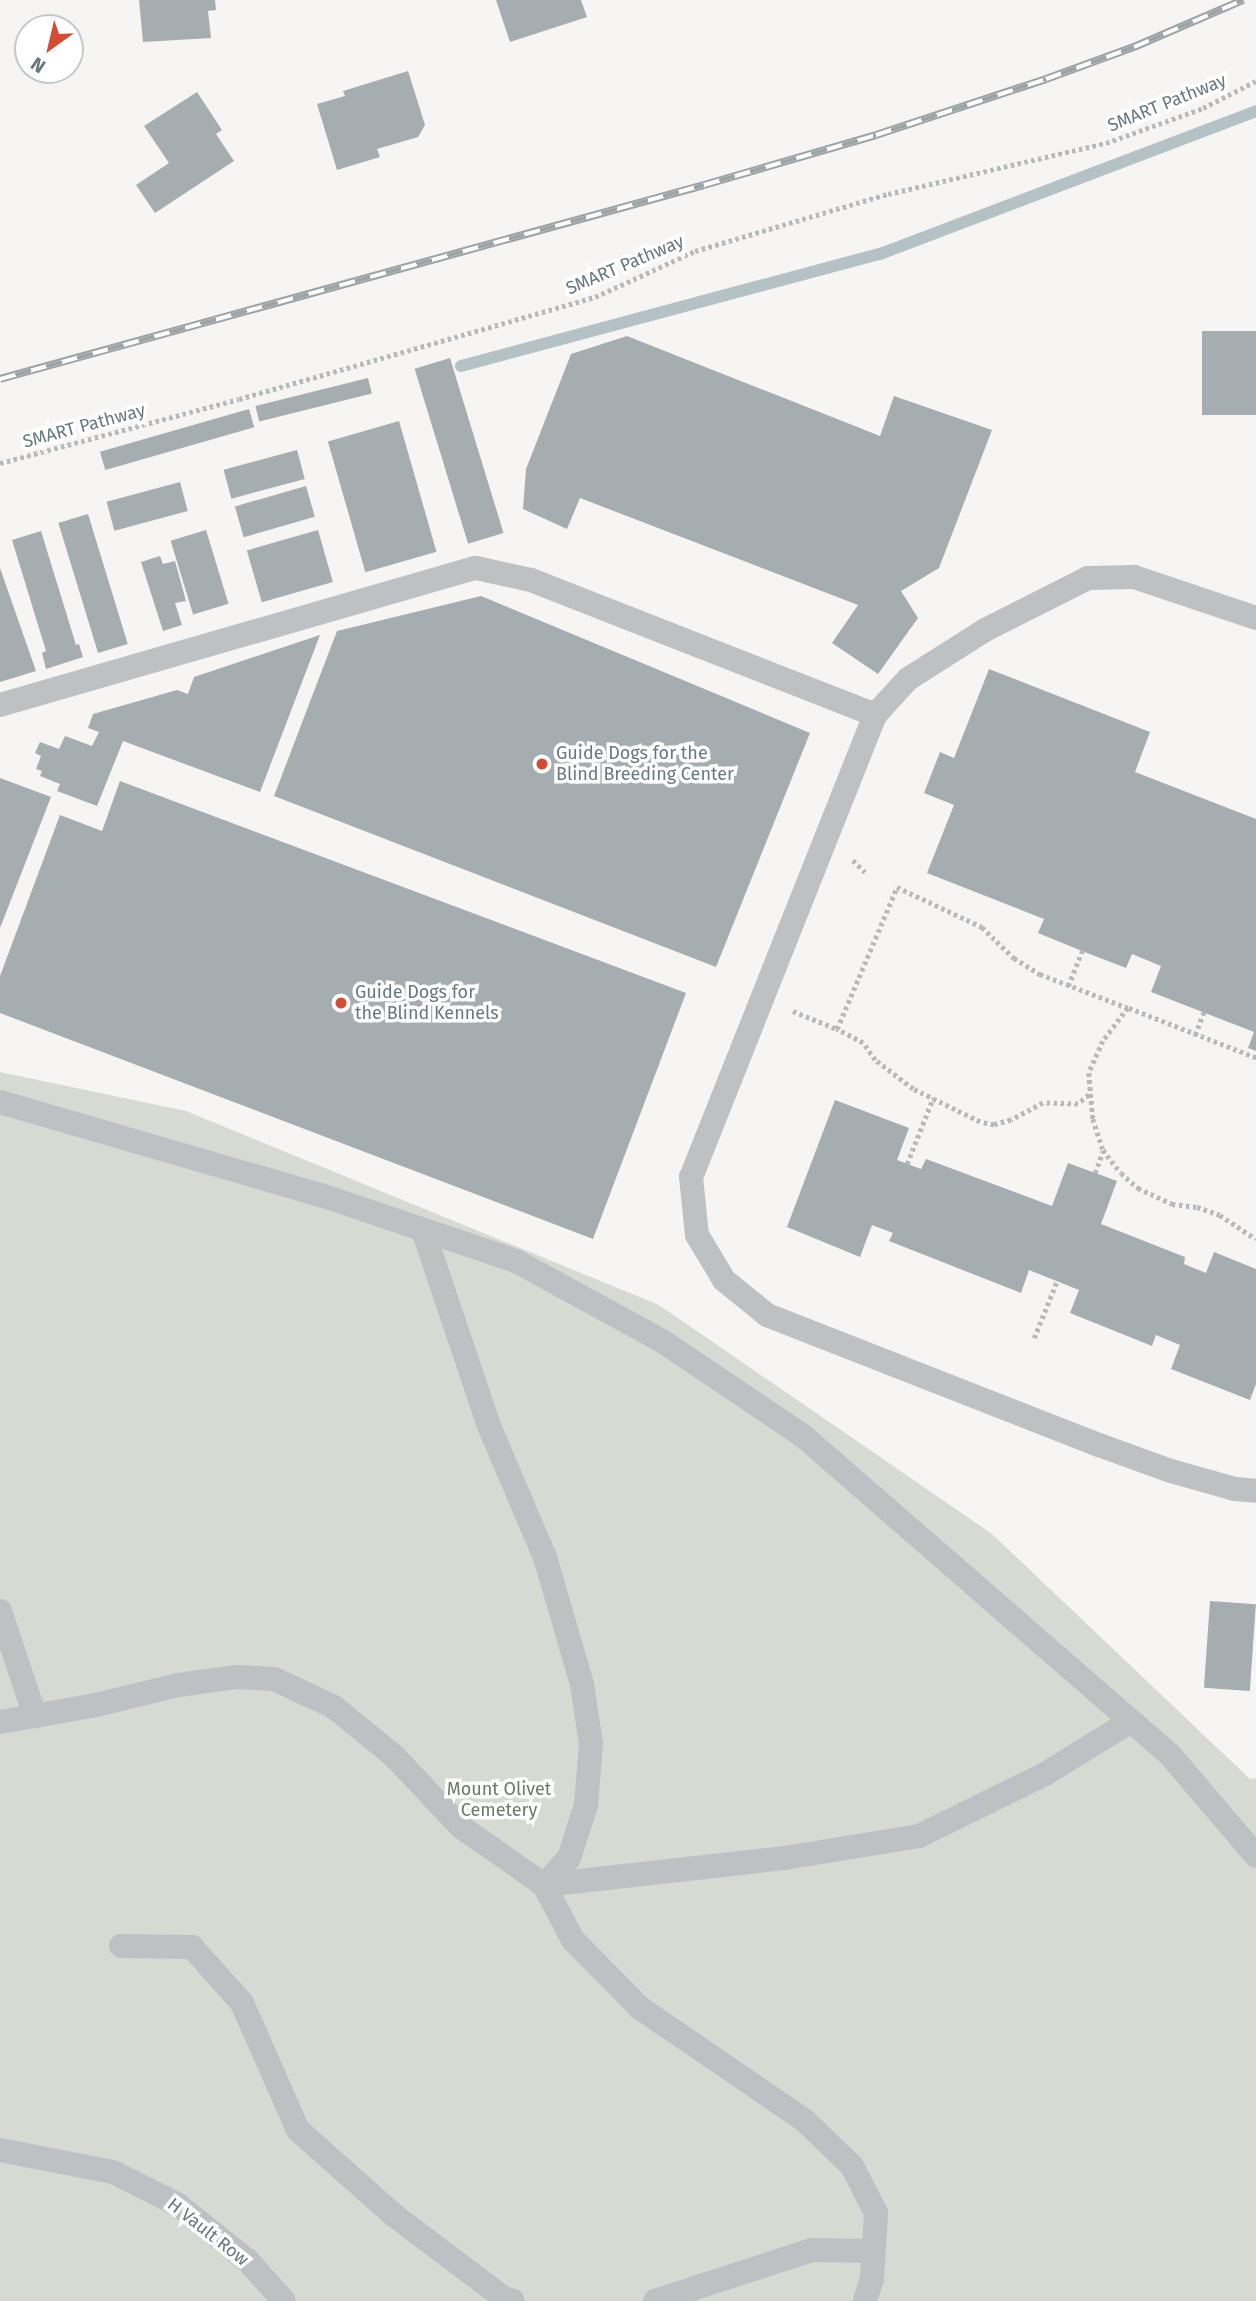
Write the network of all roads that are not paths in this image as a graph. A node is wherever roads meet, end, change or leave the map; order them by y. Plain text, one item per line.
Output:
1 (1256, 618) edge
2 (0, 705) edge
3 (875, 715) junction
4 (0, 1102) edge
5 (423, 1230) junction
6 (1256, 1491) edge
7 (0, 1611) edge
8 (35, 1716) junction
9 (1132, 1721) junction
10 (0, 1722) edge
11 (1256, 1856) edge
12 (544, 1885) junction
13 (121, 1947) dead end
14 (0, 2150) edge
15 (873, 2251) junction
16 (284, 2301) edge
17 (513, 2301) edge
18 (655, 2301) edge
19 (866, 2301) edge

1 - 3 lane
2 - 3 lane
3 - 6 lane
4 - 5 lane
5 - 9 lane
5 - 12 lane
7 - 8 lane
8 - 10 lane
8 - 12 lane
9 - 11 lane
9 - 12 lane
12 - 15 lane
13 - 17 lane
14 - 16 lane, H Vault Row
15 - 18 lane
15 - 19 lane

